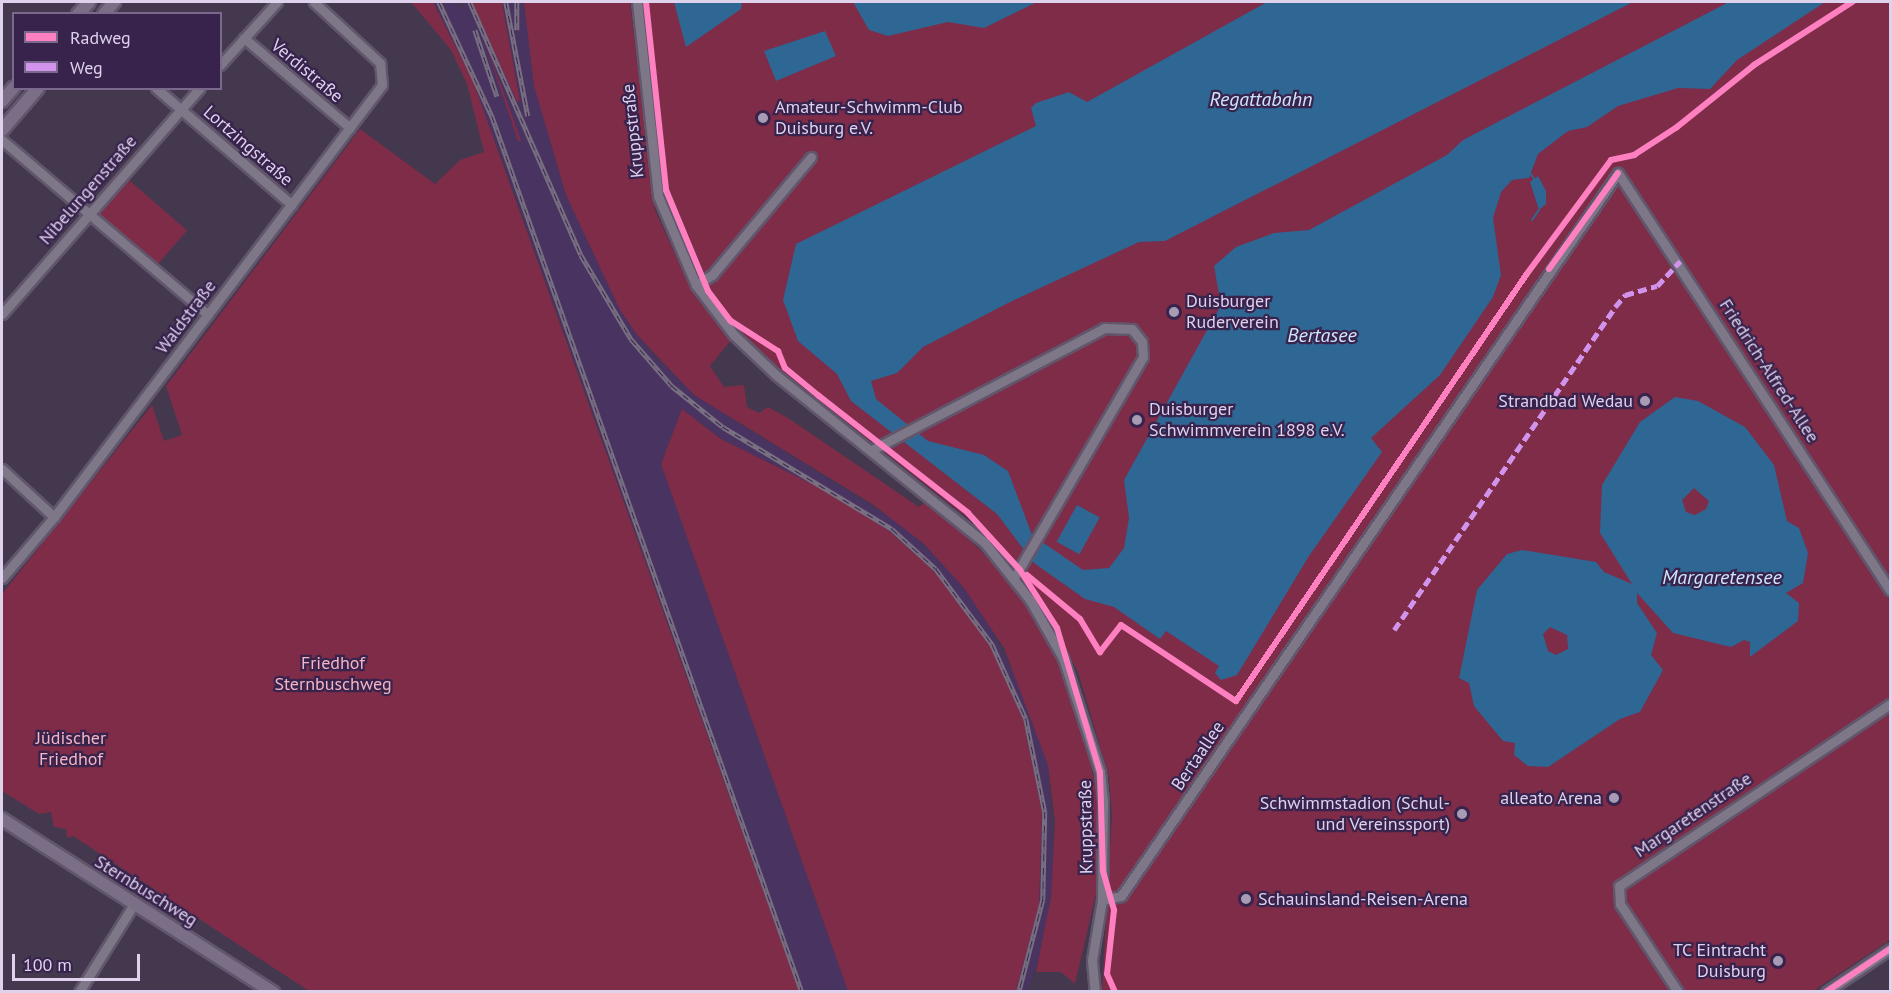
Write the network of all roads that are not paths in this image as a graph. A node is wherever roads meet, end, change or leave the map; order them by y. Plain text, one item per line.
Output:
1 (277, 2) edge
2 (314, 2) edge
3 (637, 2) edge
4 (244, 38) junction
5 (222, 63) edge
6 (12, 89) edge
7 (36, 90) edge
8 (158, 90) edge
9 (198, 90) edge
10 (2, 101) edge
11 (181, 111) junction
12 (350, 128) junction
13 (2, 130) edge
14 (2, 140) edge
15 (811, 157) dead end
16 (1618, 173) joint
17 (292, 205) junction
18 (87, 216) junction
19 (696, 285) junction
20 (2, 314) edge
21 (208, 315) junction
22 (872, 450) junction
23 (2, 470) edge
24 (54, 517) junction
25 (2, 578) edge
26 (1014, 578) junction
27 (1890, 590) edge
28 (1890, 704) edge
29 (2, 819) edge
30 (1102, 900) junction
31 (134, 904) junction
32 (1890, 949) edge
33 (79, 992) edge
34 (273, 992) edge
35 (1095, 992) edge
36 (1678, 992) edge
37 (1826, 992) edge

1 - 4 street
2 - 12 street, Waldstraße
3 - 19 street, Kruppstraße
4 - 5 street
4 - 12 street, Verdistraße
6 - 10 main road
7 - 13 main road
8 - 11 street, Lortzingstraße
9 - 11 street, Nibelungenstraße
11 - 17 street, Lortzingstraße
11 - 18 street, Nibelungenstraße
12 - 17 street, Waldstraße
14 - 18 street
15 - 19 street
16 - 27 street, Friedrich-Alfred-Allee
16 - 30 street, Bertaallee
17 - 21 street, Waldstraße
18 - 20 street, Nibelungenstraße
18 - 21 street
19 - 22 street, Kruppstraße
21 - 24 street, Waldstraße
22 - 26 street, Kruppstraße
22 - 26 street
23 - 24 street
24 - 25 street, Waldstraße
26 - 30 street, Kruppstraße
28 - 36 street, Margaretenstraße
29 - 31 main road, Sternbuschweg
30 - 35 street, Kruppstraße
31 - 33 street
31 - 34 main road, Sternbuschweg
32 - 37 street

